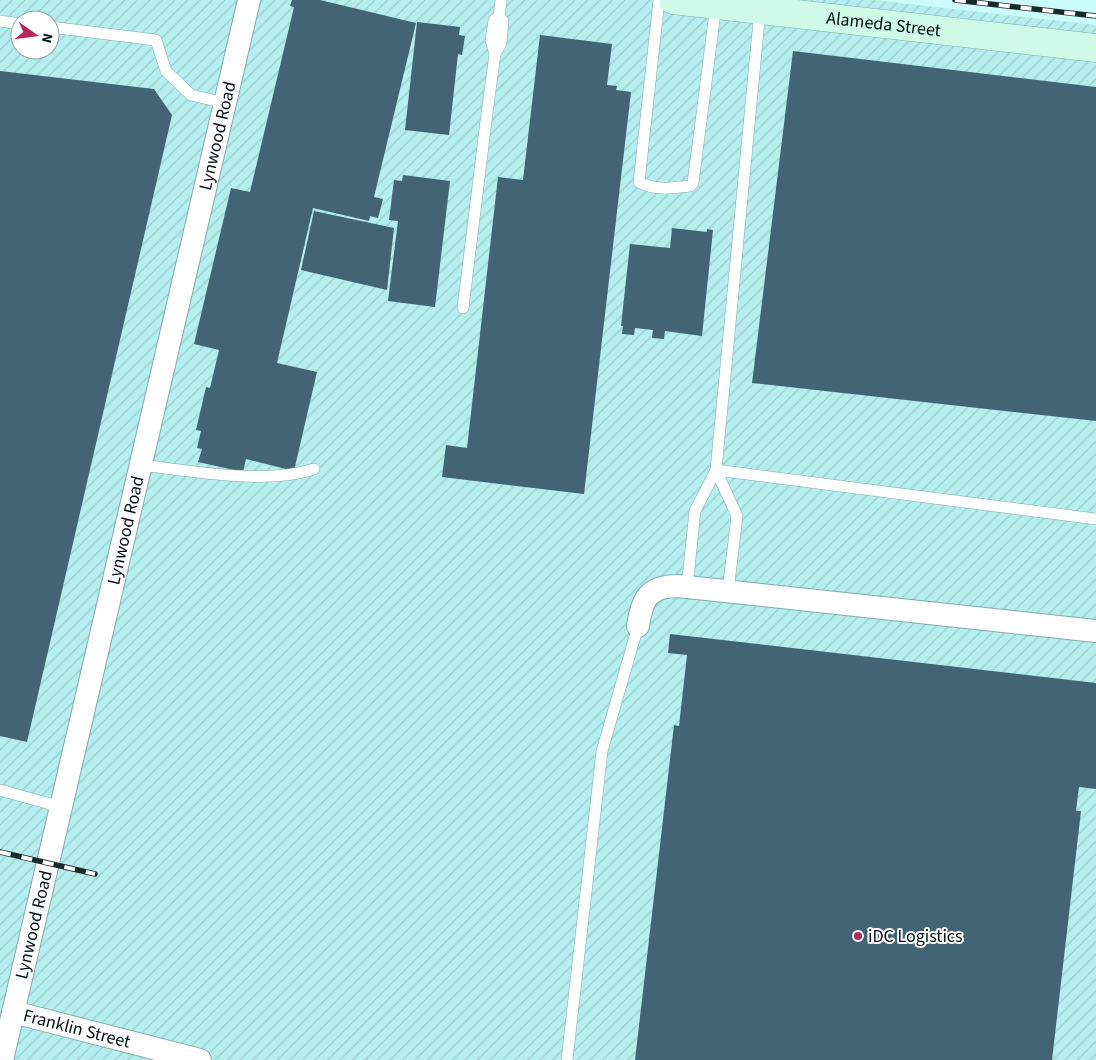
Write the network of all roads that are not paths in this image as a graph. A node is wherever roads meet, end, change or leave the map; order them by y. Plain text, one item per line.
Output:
1 (249, 0) edge
2 (501, 0) edge
3 (659, 0) edge
4 (673, 0) edge
5 (716, 5) junction
6 (760, 10) junction
7 (60, 28) edge
8 (1096, 48) edge
9 (225, 102) junction
10 (463, 308) dead end
11 (141, 465) junction
12 (314, 469) dead end
13 (716, 470) junction
14 (1096, 519) edge
15 (687, 587) junction
16 (728, 591) junction
17 (638, 626) joint
18 (1096, 631) edge
19 (0, 790) edge
20 (62, 807) junction
21 (7, 1010) edge
22 (2, 1060) edge
23 (200, 1060) edge
24 (567, 1060) edge

1 - 9 street, Lynwood Road
2 - 10 lane
3 - 5 lane
4 - 5 street, Alameda Street
5 - 6 street, Alameda Street
6 - 8 street, Alameda Street
6 - 13 lane
7 - 9 lane
9 - 11 street, Lynwood Road
11 - 12 lane
11 - 20 street, Lynwood Road
13 - 14 lane
13 - 15 lane
13 - 16 lane
15 - 16 street
15 - 17 street
16 - 18 street
17 - 24 lane
19 - 20 lane
20 - 21 street, Lynwood Road
21 - 22 street, Lynwood Road
21 - 23 street, Franklin Street

